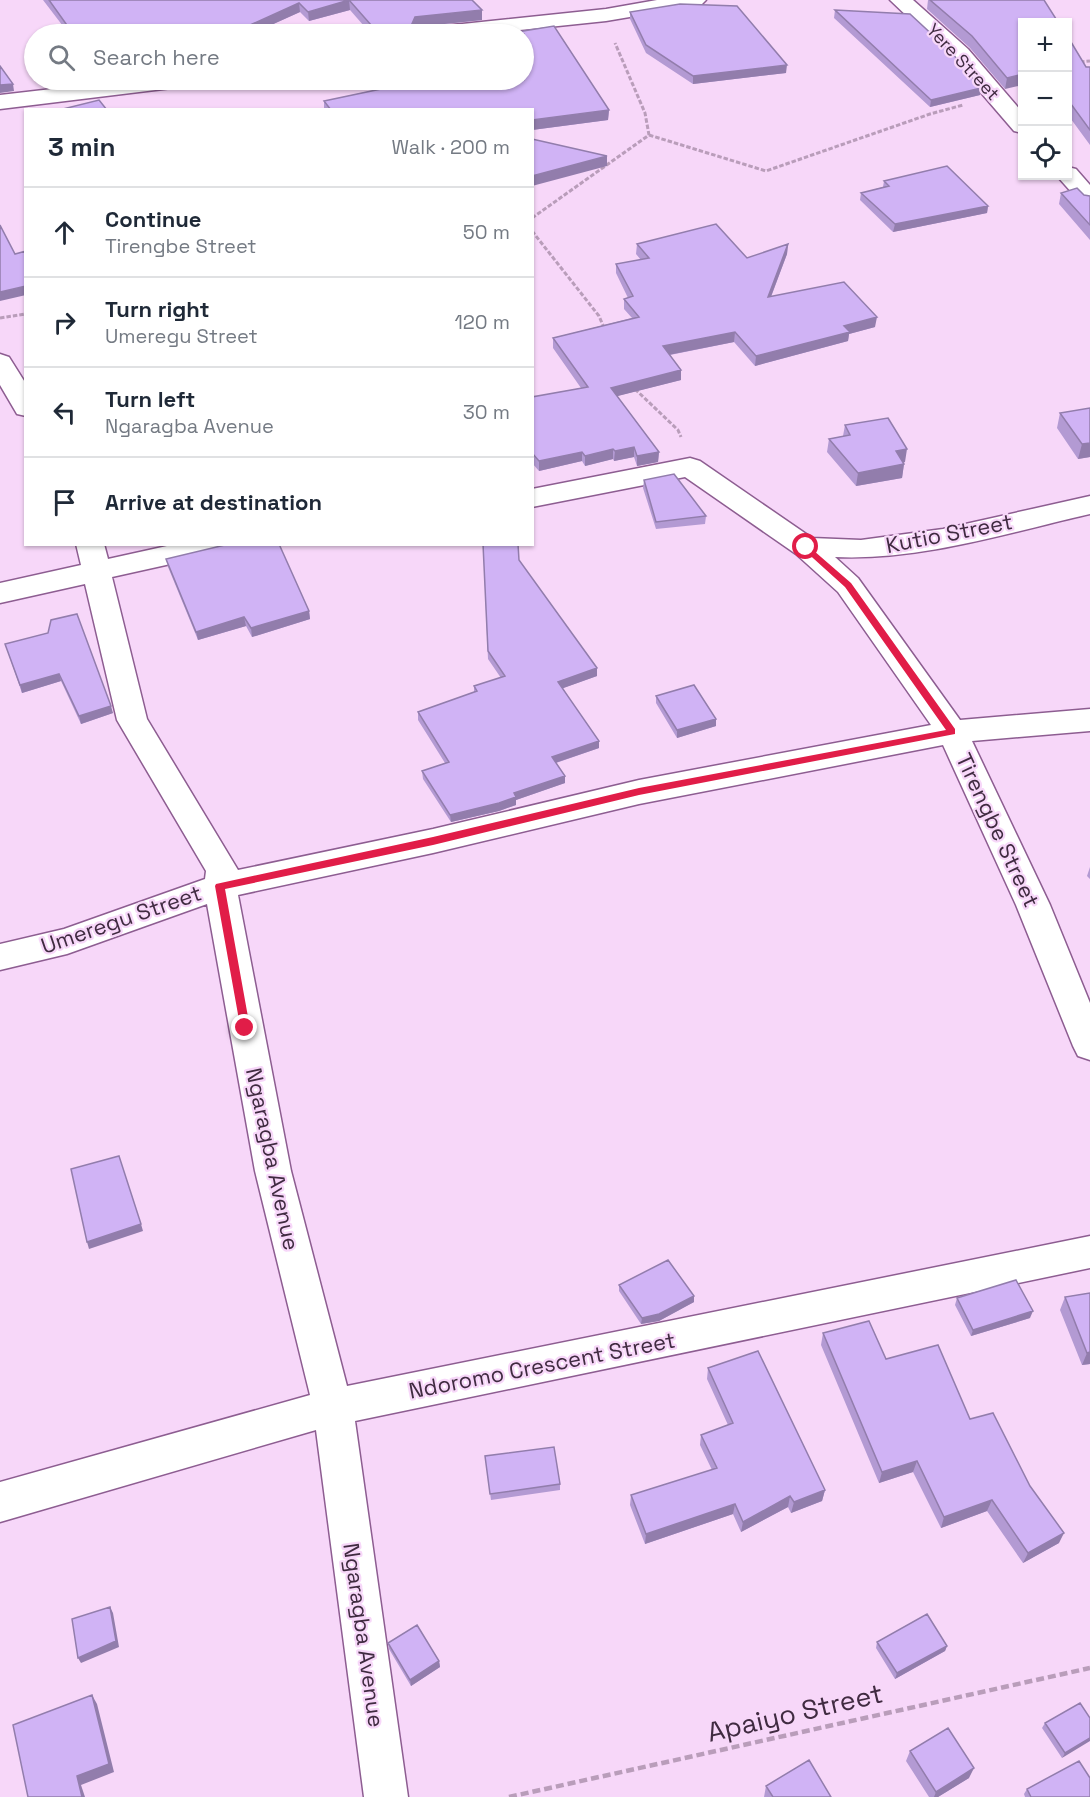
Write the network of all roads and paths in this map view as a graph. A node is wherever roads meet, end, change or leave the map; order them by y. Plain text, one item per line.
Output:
1 (696, 0) edge
2 (901, 0) edge
3 (606, 15) junction
4 (520, 24) edge
5 (1090, 61) edge
6 (1078, 63) edge
7 (98, 90) edge
8 (995, 97) junction
9 (0, 102) edge
10 (1018, 121) edge
11 (650, 135) junction
12 (1072, 179) edge
13 (1090, 199) edge
14 (534, 217) edge
15 (534, 234) edge
16 (24, 314) edge
17 (0, 318) edge
18 (608, 336) edge
19 (0, 362) edge
20 (631, 385) edge
21 (24, 404) edge
22 (690, 467) junction
23 (534, 498) edge
24 (1090, 505) edge
25 (202, 546) edge
26 (806, 547) junction
27 (93, 558) edge
28 (0, 593) edge
29 (1090, 720) edge
30 (952, 732) junction
31 (220, 886) junction
32 (0, 957) edge
33 (1090, 1046) edge
34 (1090, 1252) edge
35 (333, 1407) junction
36 (0, 1502) edge
37 (1090, 1668) edge
38 (386, 1797) edge
39 (509, 1797) edge

1 - 3 street
2 - 8 street, Yere Street
3 - 4 street
3 - 11 path
5 - 6 path
7 - 9 street
8 - 10 street, Yere Street
8 - 11 path
11 - 14 path
12 - 13 street
15 - 18 path
16 - 17 path
19 - 21 street
20 - 22 path
22 - 23 street
22 - 26 street, Tirengbe Street
24 - 26 street, Kutio Street
25 - 27 street
26 - 30 street, Tirengbe Street
27 - 28 street
27 - 31 street, Ngaragba Avenue
29 - 30 street, Umeregu Street
30 - 31 street, Umeregu Street
30 - 33 street, Tirengbe Street
31 - 32 street, Umeregu Street
31 - 35 street, Ngaragba Avenue
34 - 35 street, Ndoromo Crescent Street
35 - 36 street, Ndoromo Crescent Street
35 - 38 street, Ngaragba Avenue
37 - 39 path, Apaiyo Street

